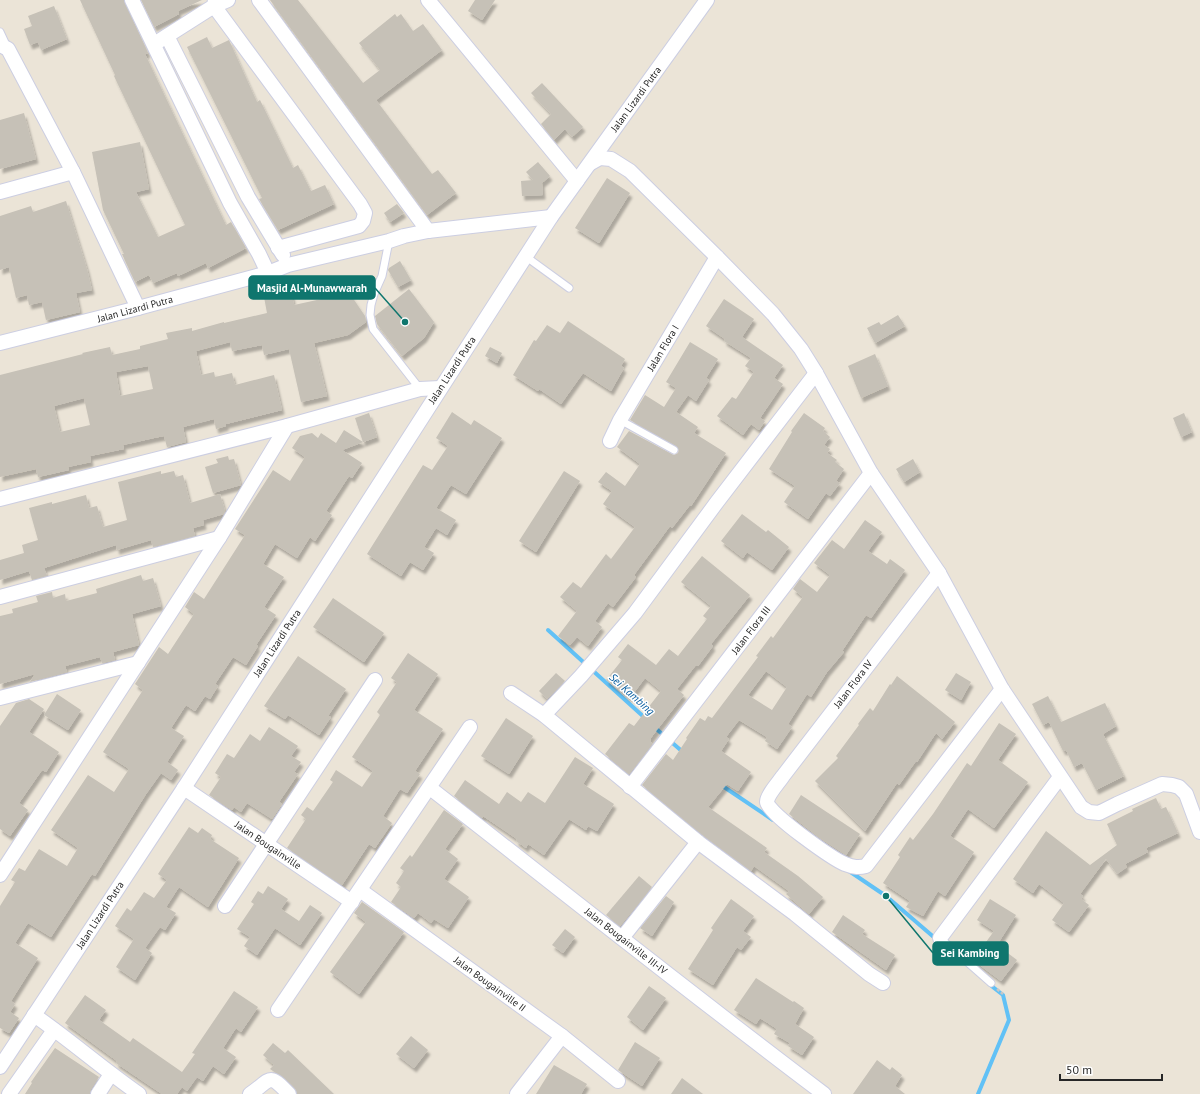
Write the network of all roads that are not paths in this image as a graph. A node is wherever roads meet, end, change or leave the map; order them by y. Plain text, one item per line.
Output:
1 (132, 0) edge
2 (259, 0) edge
3 (428, 0) edge
4 (707, 0) edge
5 (221, 2) edge
6 (0, 32) edge
7 (167, 36) junction
8 (154, 44) junction
9 (4, 47) edge
10 (590, 163) junction
11 (73, 172) junction
12 (577, 181) junction
13 (0, 192) edge
14 (248, 197) junction
15 (230, 203) junction
16 (550, 217) junction
17 (424, 232) junction
18 (389, 241) junction
19 (278, 248) junction
20 (525, 256) junction
21 (717, 257) junction
22 (288, 265) junction
23 (268, 273) junction
24 (569, 288) dead end
25 (138, 308) junction
26 (0, 343) edge
27 (816, 373) junction
28 (440, 388) junction
29 (420, 389) junction
30 (620, 420) junction
31 (287, 426) junction
32 (610, 441) dead end
33 (674, 450) dead end
34 (871, 473) junction
35 (0, 499) edge
36 (219, 538) junction
37 (939, 573) junction
38 (0, 597) edge
39 (138, 663) junction
40 (375, 680) dead end
41 (1002, 689) junction
42 (511, 692) dead end
43 (0, 698) edge
44 (544, 715) junction
45 (470, 728) dead end
46 (1060, 777) junction
47 (630, 787) junction
48 (184, 788) junction
49 (430, 788) junction
50 (1200, 832) edge
51 (698, 842) junction
52 (266, 844) junction
53 (0, 875) edge
54 (360, 890) junction
55 (352, 902) junction
56 (225, 906) dead end
57 (622, 938) junction
58 (940, 938) joint
59 (882, 983) dead end
60 (990, 983) dead end
61 (278, 1010) dead end
62 (34, 1016) junction
63 (54, 1030) junction
64 (562, 1036) junction
65 (5, 1049) edge
66 (0, 1067) edge
67 (111, 1074) junction
68 (618, 1081) dead end
69 (9, 1094) edge
70 (98, 1094) edge
71 (139, 1094) edge
72 (250, 1094) edge
73 (289, 1094) edge
74 (517, 1094) edge
75 (824, 1094) edge

1 - 8 street
2 - 17 street
3 - 12 street
4 - 10 street, Jalan Lizardi Putra
5 - 7 street
5 - 19 street
6 - 9 lane
7 - 8 street
7 - 14 street
8 - 15 street
9 - 11 street
10 - 12 street, Jalan Lizardi Putra
10 - 21 street
11 - 13 street
11 - 25 street
12 - 16 street, Jalan Lizardi Putra
14 - 15 street
14 - 19 street
15 - 23 street
16 - 17 street, Jalan Lizardi Putra
16 - 20 street, Jalan Lizardi Putra
17 - 18 street, Jalan Lizardi Putra
18 - 22 street, Jalan Lizardi Putra
18 - 29 lane
19 - 22 street
20 - 24 lane
20 - 28 street, Jalan Lizardi Putra
21 - 27 street
21 - 30 street, Jalan Flora I
22 - 23 street, Jalan Lizardi Putra
23 - 25 street, Jalan Lizardi Putra
25 - 26 street, Jalan Lizardi Putra
27 - 34 street
27 - 44 street
28 - 29 street
28 - 48 street, Jalan Lizardi Putra
29 - 31 street
30 - 32 street, Jalan Flora I
30 - 33 lane
31 - 35 street
31 - 36 street
34 - 37 street
34 - 47 street, Jalan Flora III
36 - 38 street
36 - 39 street
37 - 41 street
37 - 41 street, Jalan Flora IV
39 - 43 street
39 - 53 street
40 - 52 street
41 - 46 street
42 - 44 street
44 - 47 street
45 - 49 street
46 - 50 street
46 - 58 street
47 - 51 street
48 - 52 street, Jalan Bougainville
48 - 62 street, Jalan Lizardi Putra
49 - 54 street
49 - 57 street, Jalan Bougainville III-IV
51 - 57 street
51 - 59 street
52 - 55 street, Jalan Bougainville
52 - 56 street
54 - 55 street
54 - 64 street, Jalan Bougainville II
55 - 61 street
57 - 75 street, Jalan Bougainville III-IV
58 - 60 lane
62 - 63 street
62 - 65 street, Jalan Lizardi Putra
63 - 67 street
63 - 69 street
64 - 68 street, Jalan Bougainville II
64 - 74 street
65 - 66 street, Jalan Lizardi Putra
67 - 70 street
67 - 71 street
72 - 73 street

